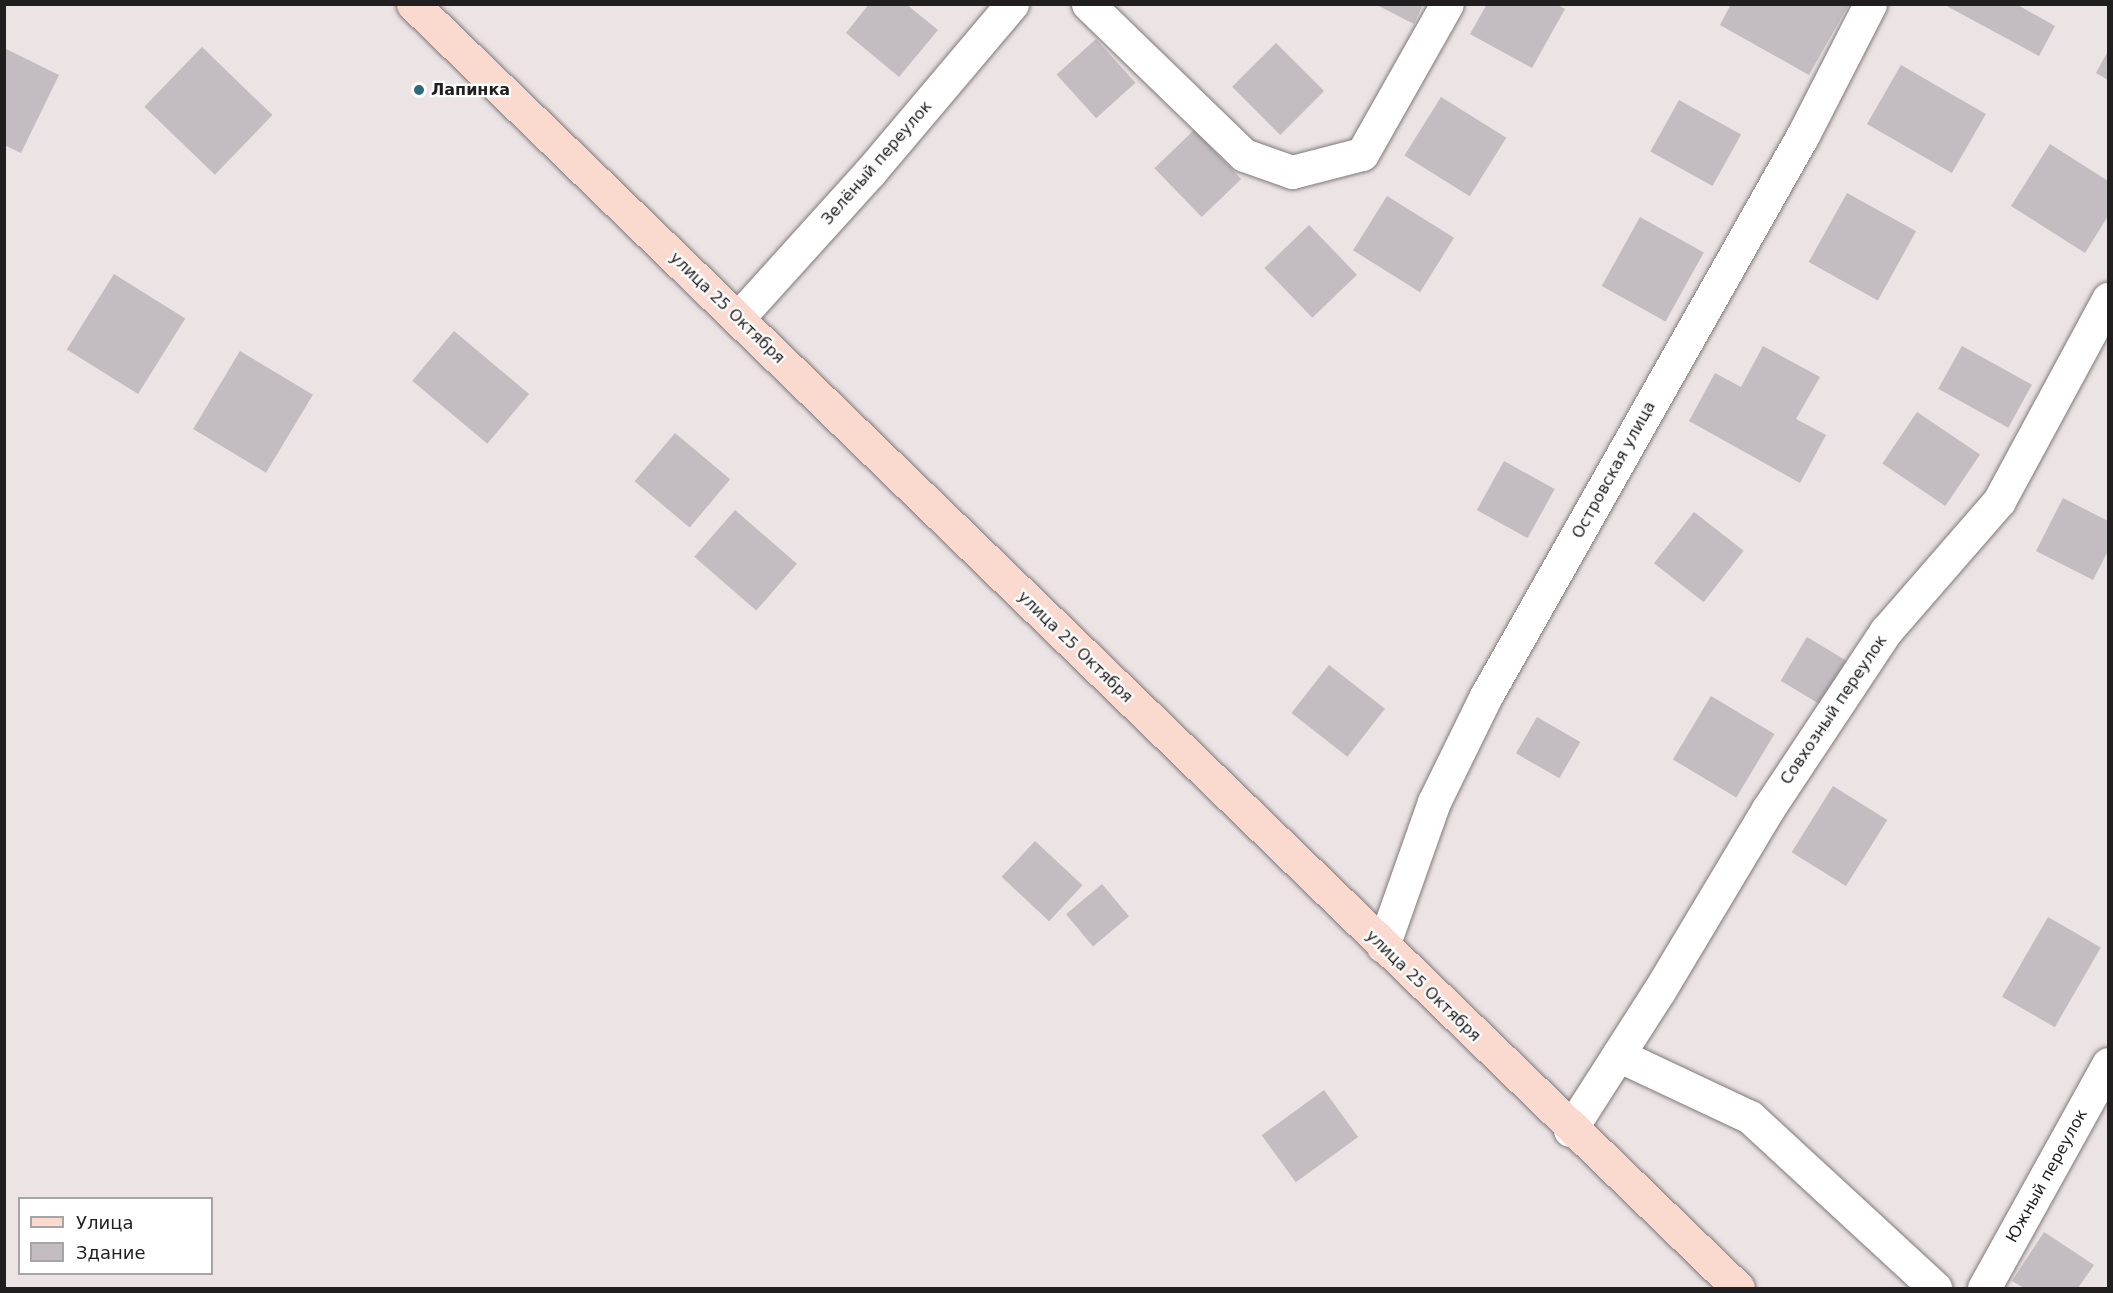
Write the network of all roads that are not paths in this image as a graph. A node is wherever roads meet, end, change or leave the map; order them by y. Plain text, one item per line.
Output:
1 (413, 4) edge
2 (1012, 4) edge
3 (1088, 4) edge
4 (1447, 4) edge
5 (1870, 4) edge
6 (2109, 299) edge
7 (738, 318) junction
8 (1383, 946) junction
9 (1618, 1055) junction
10 (2109, 1064) edge
11 (1570, 1130) junction
12 (1738, 1288) edge
13 (1935, 1288) edge
14 (1984, 1288) edge

1 - 7 main road, улица 25 Октября
2 - 7 street, Зелёный переулок
3 - 4 street
5 - 8 street, Островская улица
6 - 9 street, Совхозный переулок
7 - 8 main road, улица 25 Октября
8 - 11 main road, улица 25 Октября
9 - 11 street, Совхозный переулок
9 - 13 street
10 - 14 street, Южный переулок
11 - 12 main road, улица 25 Октября

